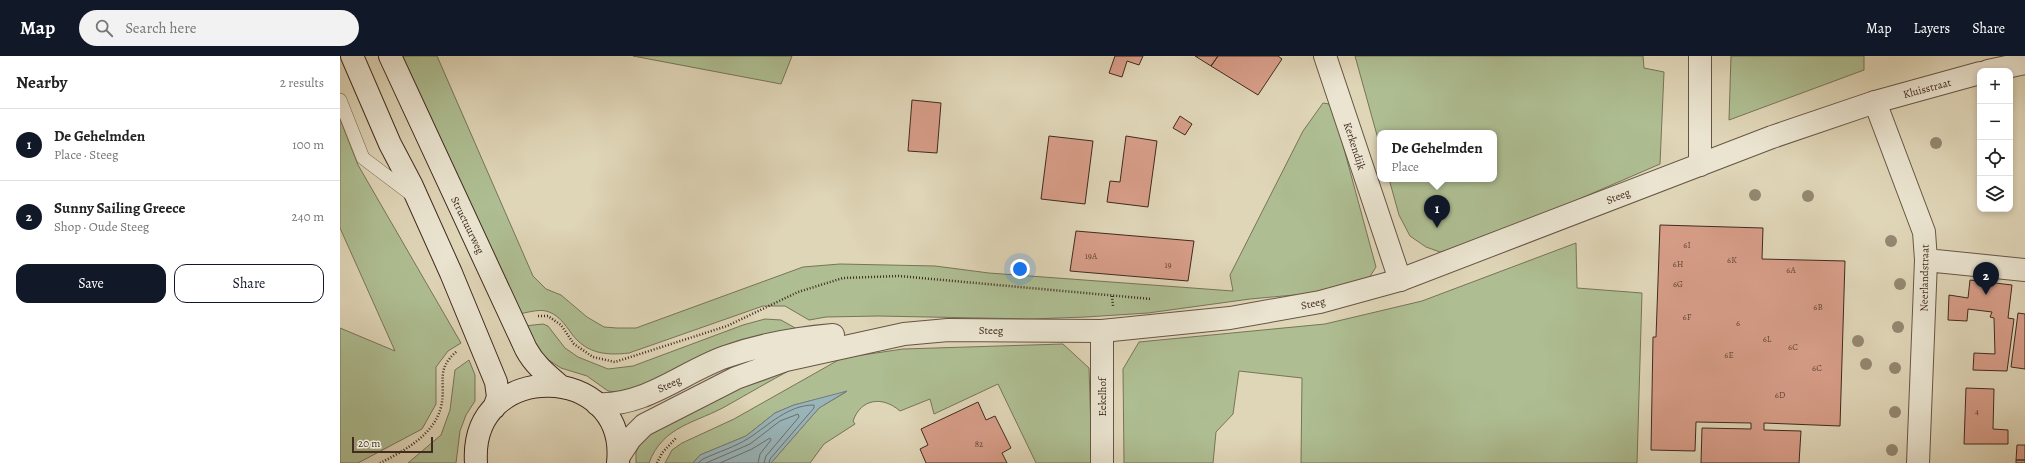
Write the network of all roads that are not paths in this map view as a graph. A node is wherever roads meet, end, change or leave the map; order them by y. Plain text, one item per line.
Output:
1 (352, 56) edge
2 (390, 56) edge
3 (1326, 56) edge
4 (1700, 56) edge
5 (2025, 63) edge
6 (2002, 68) edge
7 (1977, 74) edge
8 (340, 100) edge
9 (1875, 102) junction
10 (1700, 165) junction
11 (418, 199) junction
12 (1926, 260) junction
13 (2025, 270) edge
14 (1400, 280) junction
15 (1102, 331) junction
16 (904, 334) junction
17 (559, 385) junction
18 (597, 404) junction
19 (494, 408) junction
20 (618, 460) edge
21 (476, 463) edge
22 (1102, 463) edge
23 (1918, 463) edge

1 - 11 street
2 - 17 street, Structuurweg
3 - 14 street, Kerkendijk
4 - 10 street
5 - 6 street
7 - 9 street, Kluisstraat
8 - 11 lane
9 - 10 street, Steeg
9 - 12 street, Neerlandstraat
10 - 14 street, Steeg
11 - 19 street
12 - 13 street
12 - 23 street, Neerlandstraat
14 - 15 street, Steeg
15 - 16 street, Steeg
15 - 22 street, Eekelhof
16 - 18 street, Steeg
16 - 20 street, Steeg
17 - 18 street
17 - 19 street
18 - 20 street
19 - 21 street

